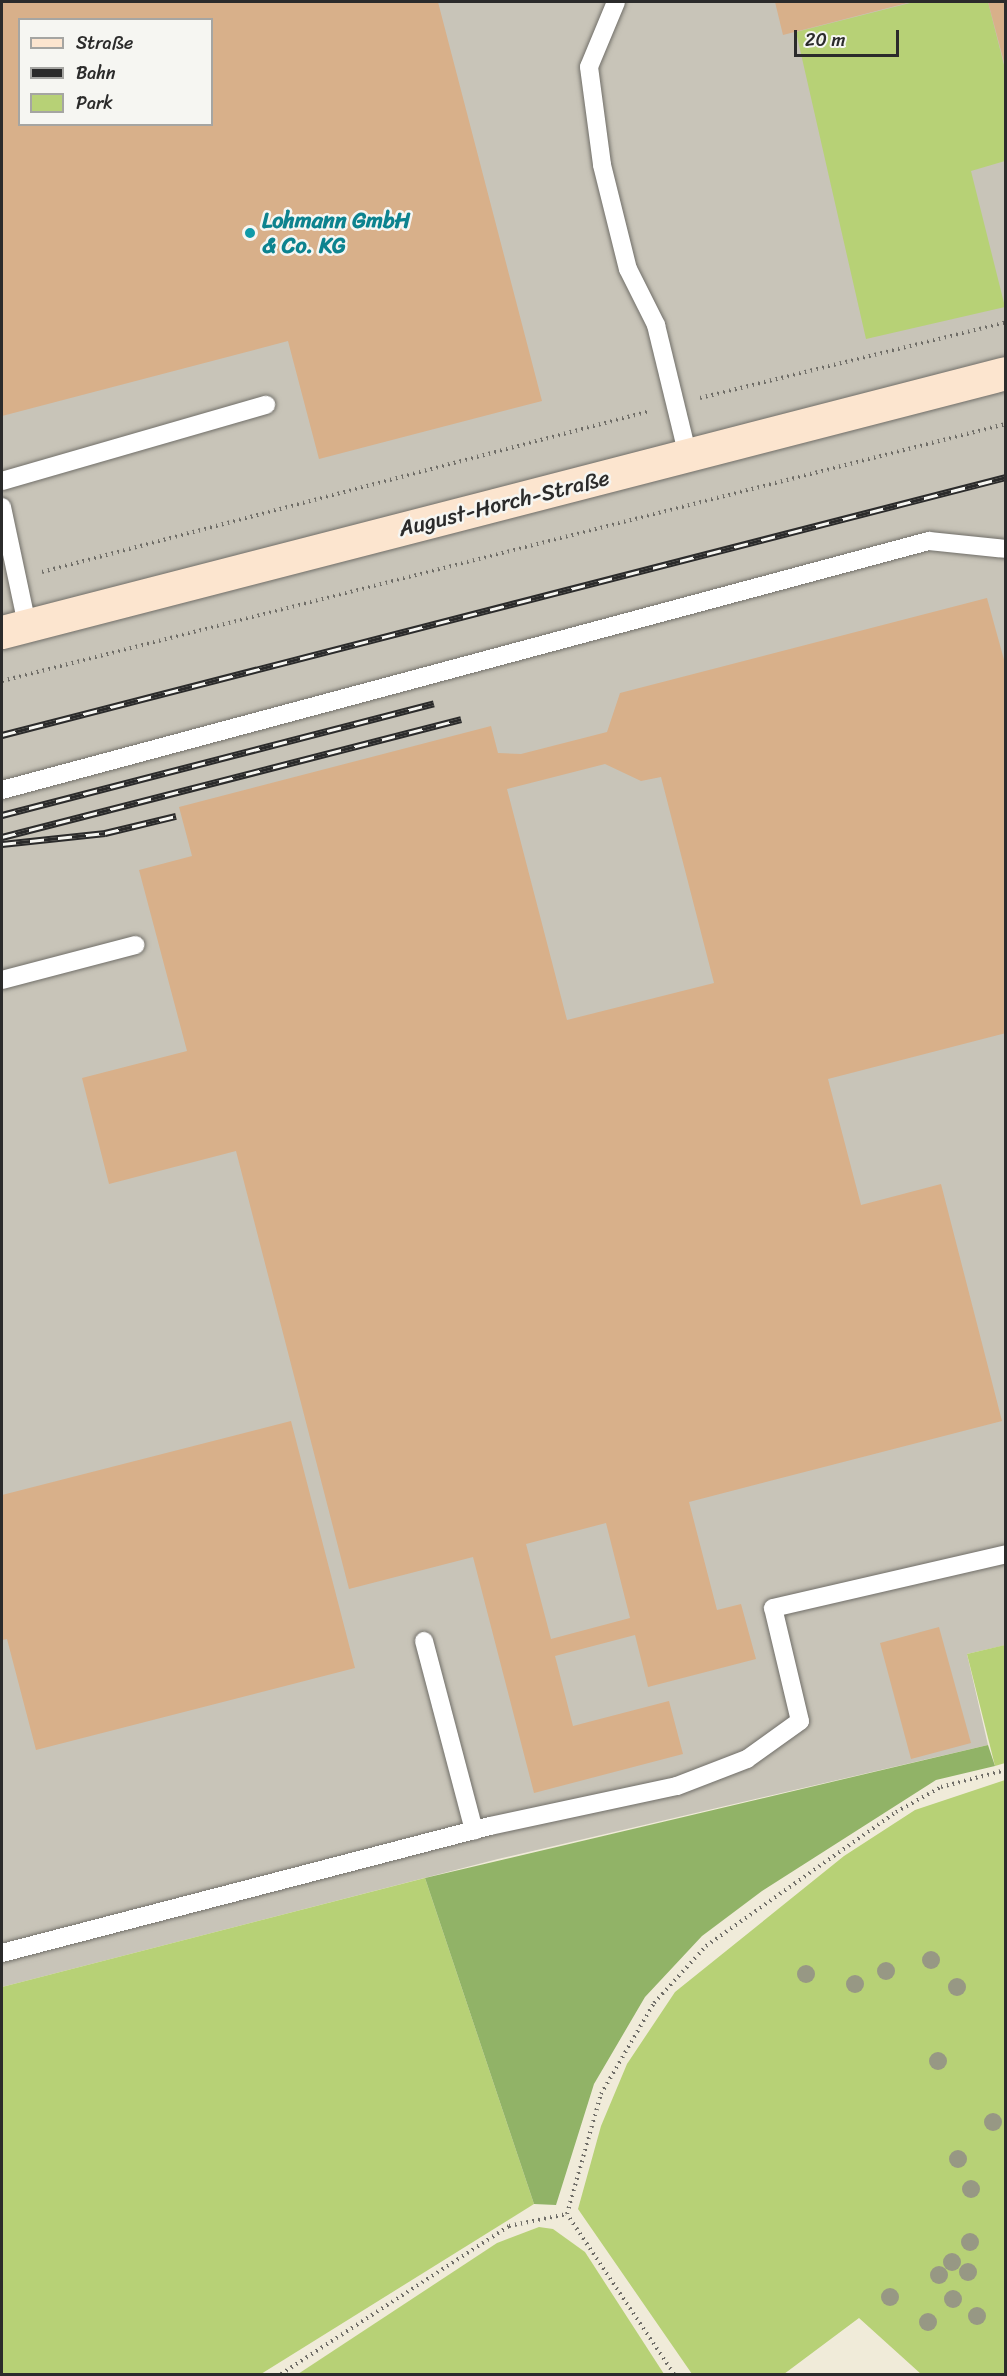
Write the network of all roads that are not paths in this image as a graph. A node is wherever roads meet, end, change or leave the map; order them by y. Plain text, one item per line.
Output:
1 (616, 2) edge
2 (1005, 373) edge
3 (266, 405) dead end
4 (688, 456) junction
5 (2, 481) edge
6 (2, 507) edge
7 (1005, 549) edge
8 (14, 628) edge
9 (2, 790) edge
10 (135, 945) dead end
11 (2, 980) edge
12 (1005, 1554) edge
13 (424, 1641) dead end
14 (474, 1830) junction
15 (2, 1953) edge

1 - 4 lane
2 - 4 main road, August-Horch-Straße
3 - 5 lane
4 - 8 main road, August-Horch-Straße
6 - 8 lane
7 - 9 lane
10 - 11 lane
12 - 14 lane
13 - 14 lane
14 - 15 lane

